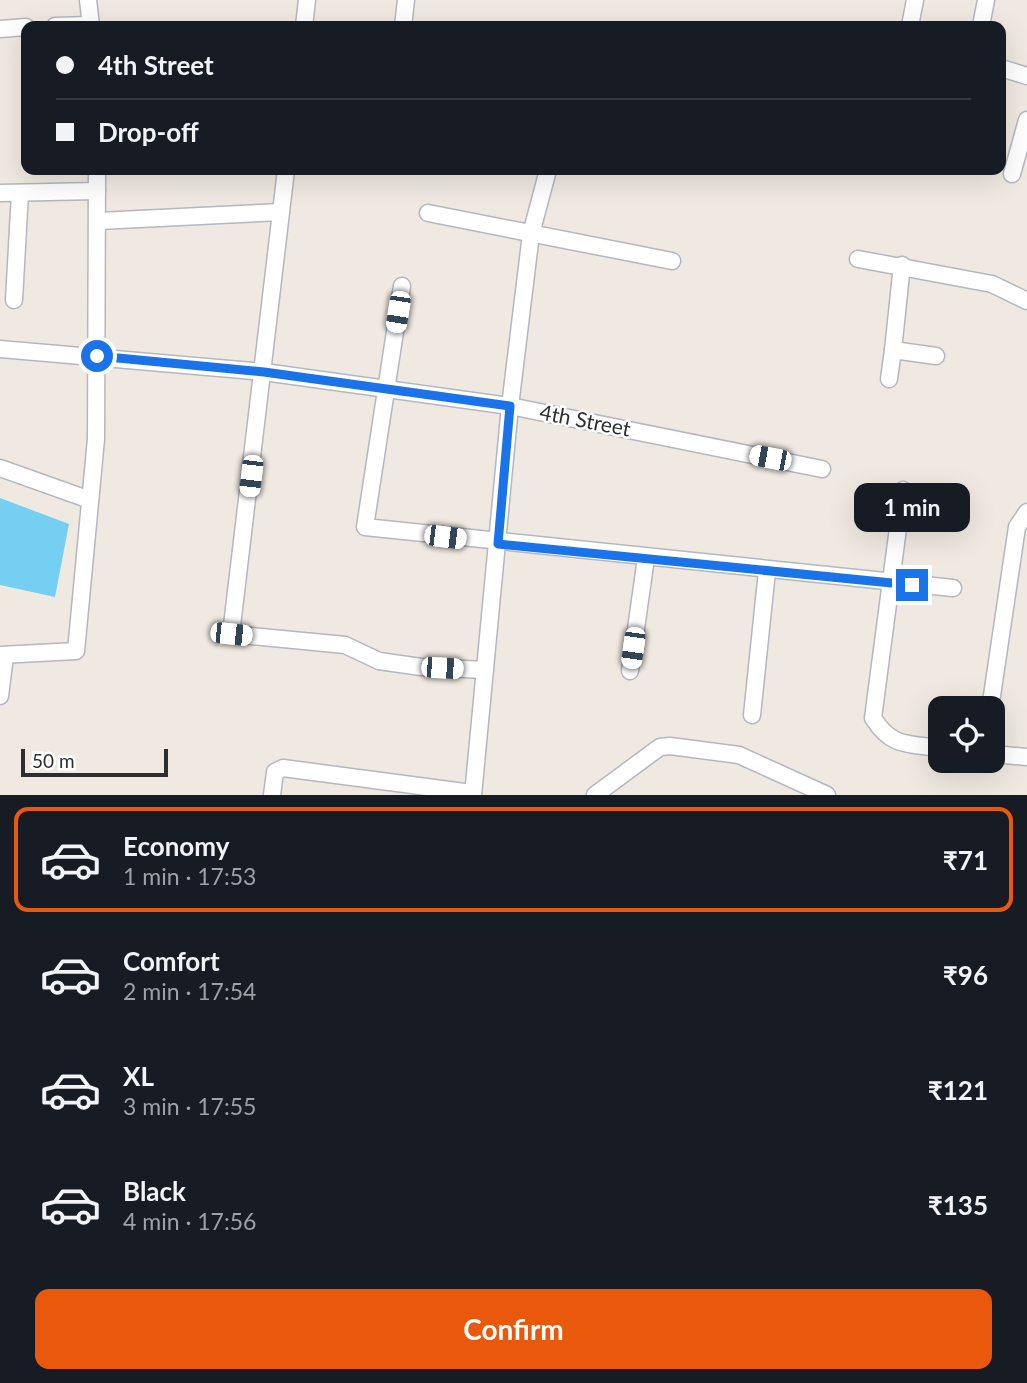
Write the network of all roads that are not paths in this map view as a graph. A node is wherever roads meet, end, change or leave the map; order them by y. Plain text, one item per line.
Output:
1 (88, 0) edge
2 (307, 0) edge
3 (406, 0) edge
4 (915, 0) edge
5 (986, 0) edge
6 (91, 21) edge
7 (305, 21) edge
8 (404, 21) edge
9 (911, 21) edge
10 (982, 21) edge
11 (21, 27) edge
12 (0, 29) edge
13 (1006, 70) edge
14 (1027, 76) edge
15 (1027, 120) edge
16 (1012, 174) dead end
17 (97, 175) edge
18 (285, 175) edge
19 (547, 175) edge
20 (97, 191) junction
21 (0, 193) edge
22 (20, 194) junction
23 (281, 212) junction
24 (428, 213) dead end
25 (99, 221) junction
26 (531, 234) junction
27 (858, 258) dead end
28 (671, 261) dead end
29 (902, 265) junction
30 (402, 286) dead end
31 (14, 300) dead end
32 (1027, 301) edge
33 (0, 349) edge
34 (893, 350) junction
35 (97, 356) junction
36 (936, 356) dead end
37 (264, 372) junction
38 (890, 379) dead end
39 (387, 389) junction
40 (510, 406) junction
41 (0, 468) edge
42 (822, 469) dead end
43 (904, 490) dead end
44 (90, 500) junction
45 (1027, 512) edge
46 (498, 544) junction
47 (646, 558) junction
48 (767, 571) junction
49 (891, 583) junction
50 (953, 588) dead end
51 (3, 655) edge
52 (485, 670) junction
53 (630, 671) dead end
54 (0, 696) edge
55 (992, 696) edge
56 (752, 715) dead end
57 (928, 746) edge
58 (1005, 755) edge
59 (1027, 757) edge
60 (473, 794) edge
61 (272, 795) edge
62 (595, 795) edge
63 (827, 795) edge

1 - 6 street
2 - 7 street
3 - 8 street
4 - 9 street
5 - 10 street
11 - 12 street
13 - 14 street
15 - 16 street
17 - 20 street
18 - 23 street
19 - 26 street
20 - 22 street
20 - 25 street
21 - 22 street
22 - 31 street
23 - 25 street
23 - 37 street
24 - 26 street
25 - 35 street
26 - 28 street
26 - 40 street
27 - 29 street
29 - 32 street
29 - 34 street
30 - 39 street
33 - 35 street, 4th Street
34 - 36 street
34 - 38 street
35 - 37 street, 4th Street
35 - 44 street
37 - 39 street, 4th Street
37 - 52 street
39 - 40 street, 4th Street
39 - 46 street
40 - 42 street, 4th Street
40 - 46 street
41 - 44 street
43 - 49 street
44 - 51 street
45 - 55 street
46 - 47 street
46 - 52 street
47 - 48 street
47 - 53 street
48 - 49 street
48 - 56 street
49 - 50 street
49 - 57 street
51 - 54 street
52 - 60 street
58 - 59 street
60 - 61 street
62 - 63 street

